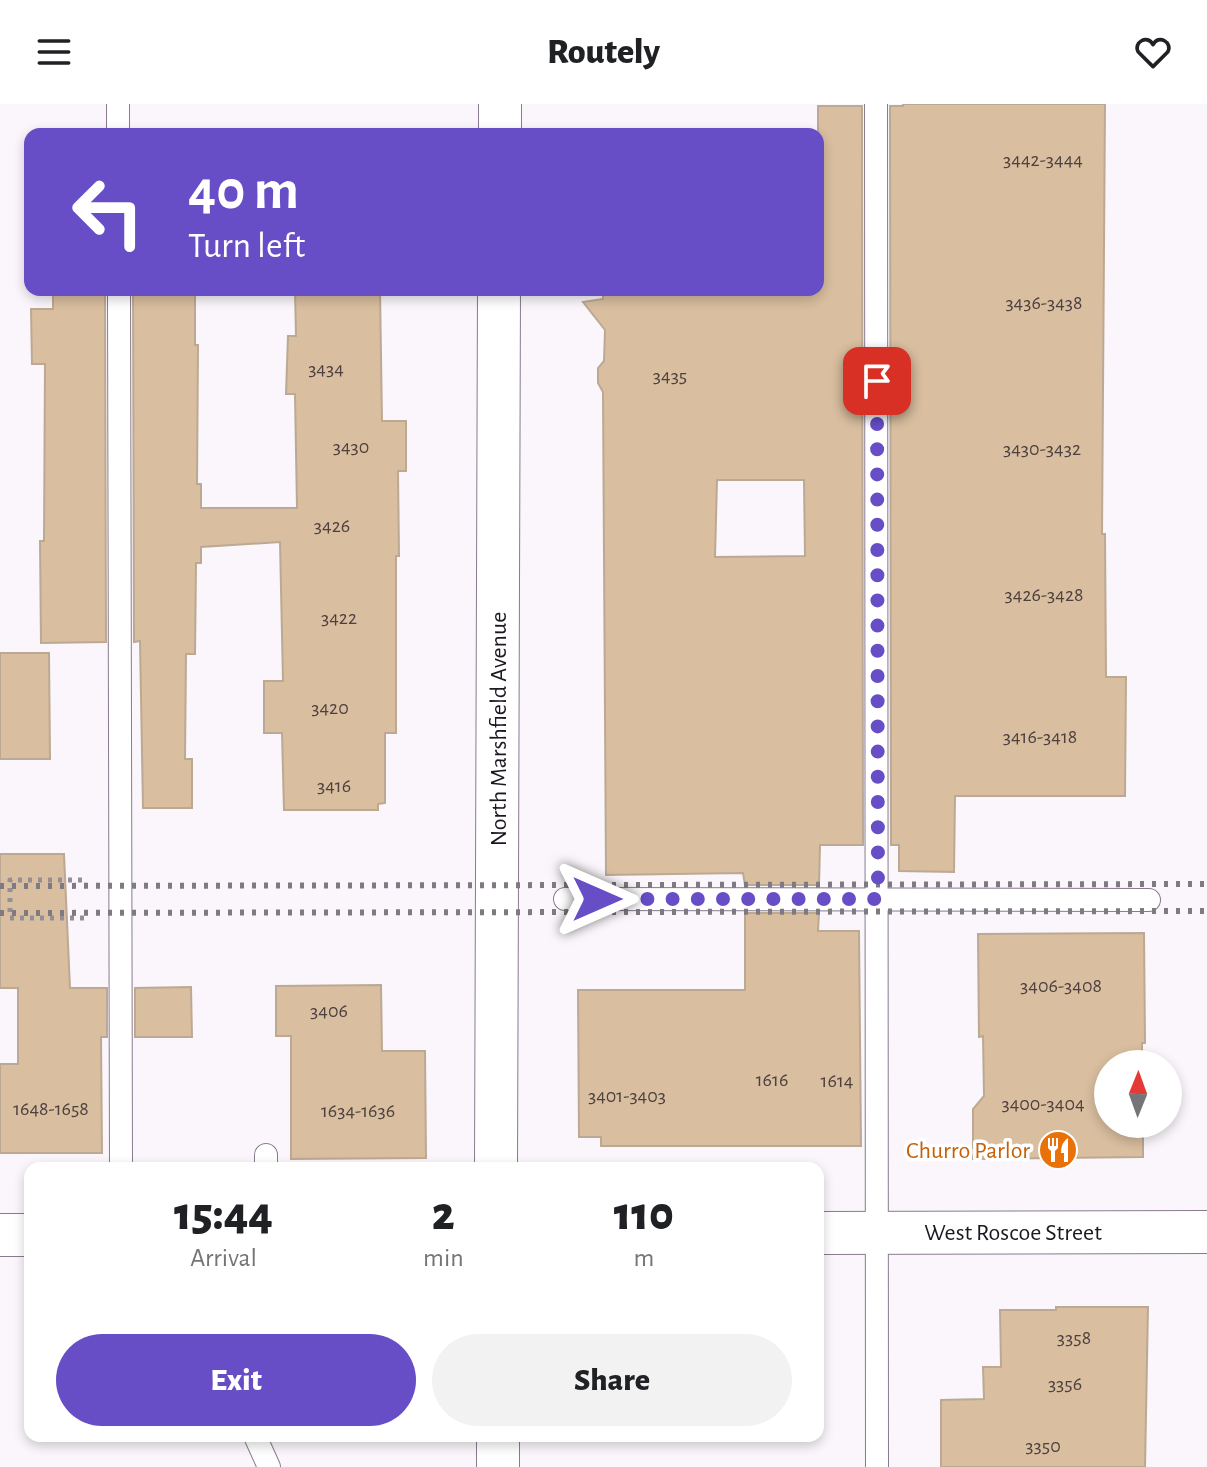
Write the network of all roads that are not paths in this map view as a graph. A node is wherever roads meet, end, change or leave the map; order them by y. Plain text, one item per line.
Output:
1 (118, 104) edge
2 (500, 104) edge
3 (876, 104) edge
4 (118, 128) edge
5 (500, 128) edge
6 (119, 296) edge
7 (499, 296) edge
8 (565, 899) dead end
9 (878, 899) junction
10 (1149, 900) dead end
11 (121, 1162) edge
12 (496, 1162) edge
13 (1207, 1232) edge
14 (824, 1233) edge
15 (879, 1233) junction
16 (0, 1235) edge
17 (24, 1235) edge
18 (258, 1442) edge
19 (498, 1442) edge
20 (269, 1467) edge
21 (498, 1467) edge
22 (877, 1467) edge

1 - 4 lane
2 - 5 street
3 - 9 lane
6 - 11 lane
7 - 12 street, North Marshfield Avenue
8 - 9 lane
9 - 10 lane
9 - 15 lane
13 - 15 street, West Roscoe Street
14 - 15 street, West Roscoe Street
15 - 22 lane
16 - 17 street
18 - 20 lane
19 - 21 street

